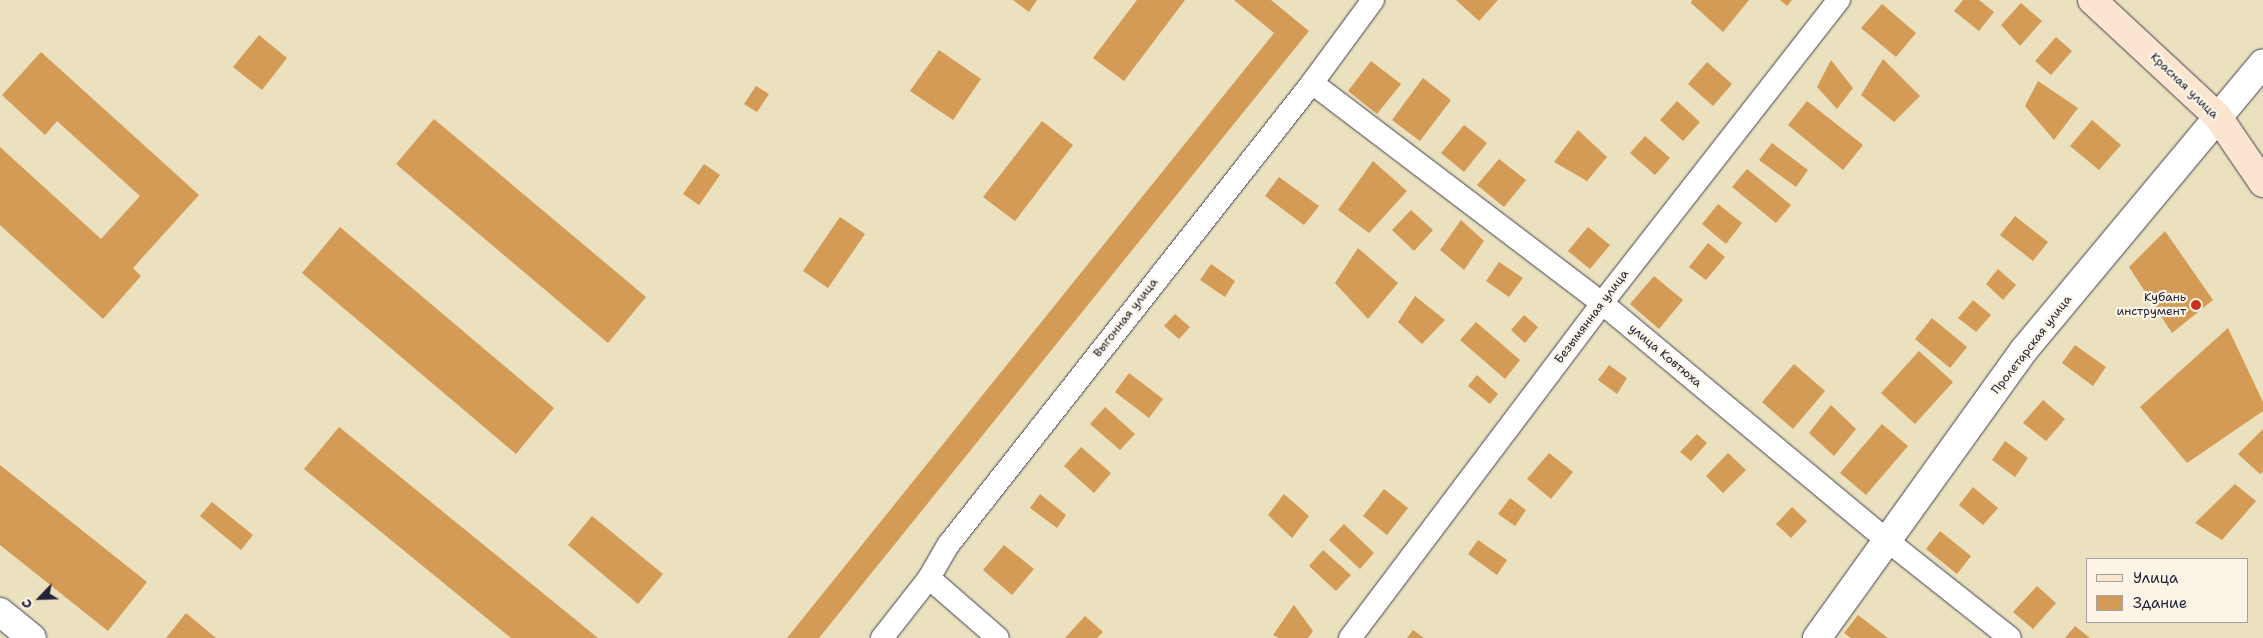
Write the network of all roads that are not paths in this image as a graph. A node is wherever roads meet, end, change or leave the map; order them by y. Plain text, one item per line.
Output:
1 (1373, 0) edge
2 (1839, 0) edge
3 (2092, 0) edge
4 (2263, 63) edge
5 (1312, 83) junction
6 (2218, 117) junction
7 (2263, 183) edge
8 (1602, 303) junction
9 (1889, 542) junction
10 (929, 578) junction
11 (0, 612) edge
12 (32, 638) edge
13 (882, 638) edge
14 (998, 638) edge
15 (1350, 638) edge
16 (1817, 638) edge
17 (2010, 638) edge

1 - 5 street, Выгонная улица
2 - 8 street, Безымянная улица
3 - 6 main road, Красная улица
4 - 6 street, Пролетарская улица
5 - 8 street, улица Ковтюха
5 - 10 street, Выгонная улица
6 - 7 main road, Красная улица
6 - 9 street, Пролетарская улица
8 - 9 street, улица Ковтюха
8 - 15 street, Безымянная улица
9 - 16 street, Пролетарская улица
9 - 17 street, улица Ковтюха
10 - 13 street, Выгонная улица
10 - 14 street
11 - 12 street

